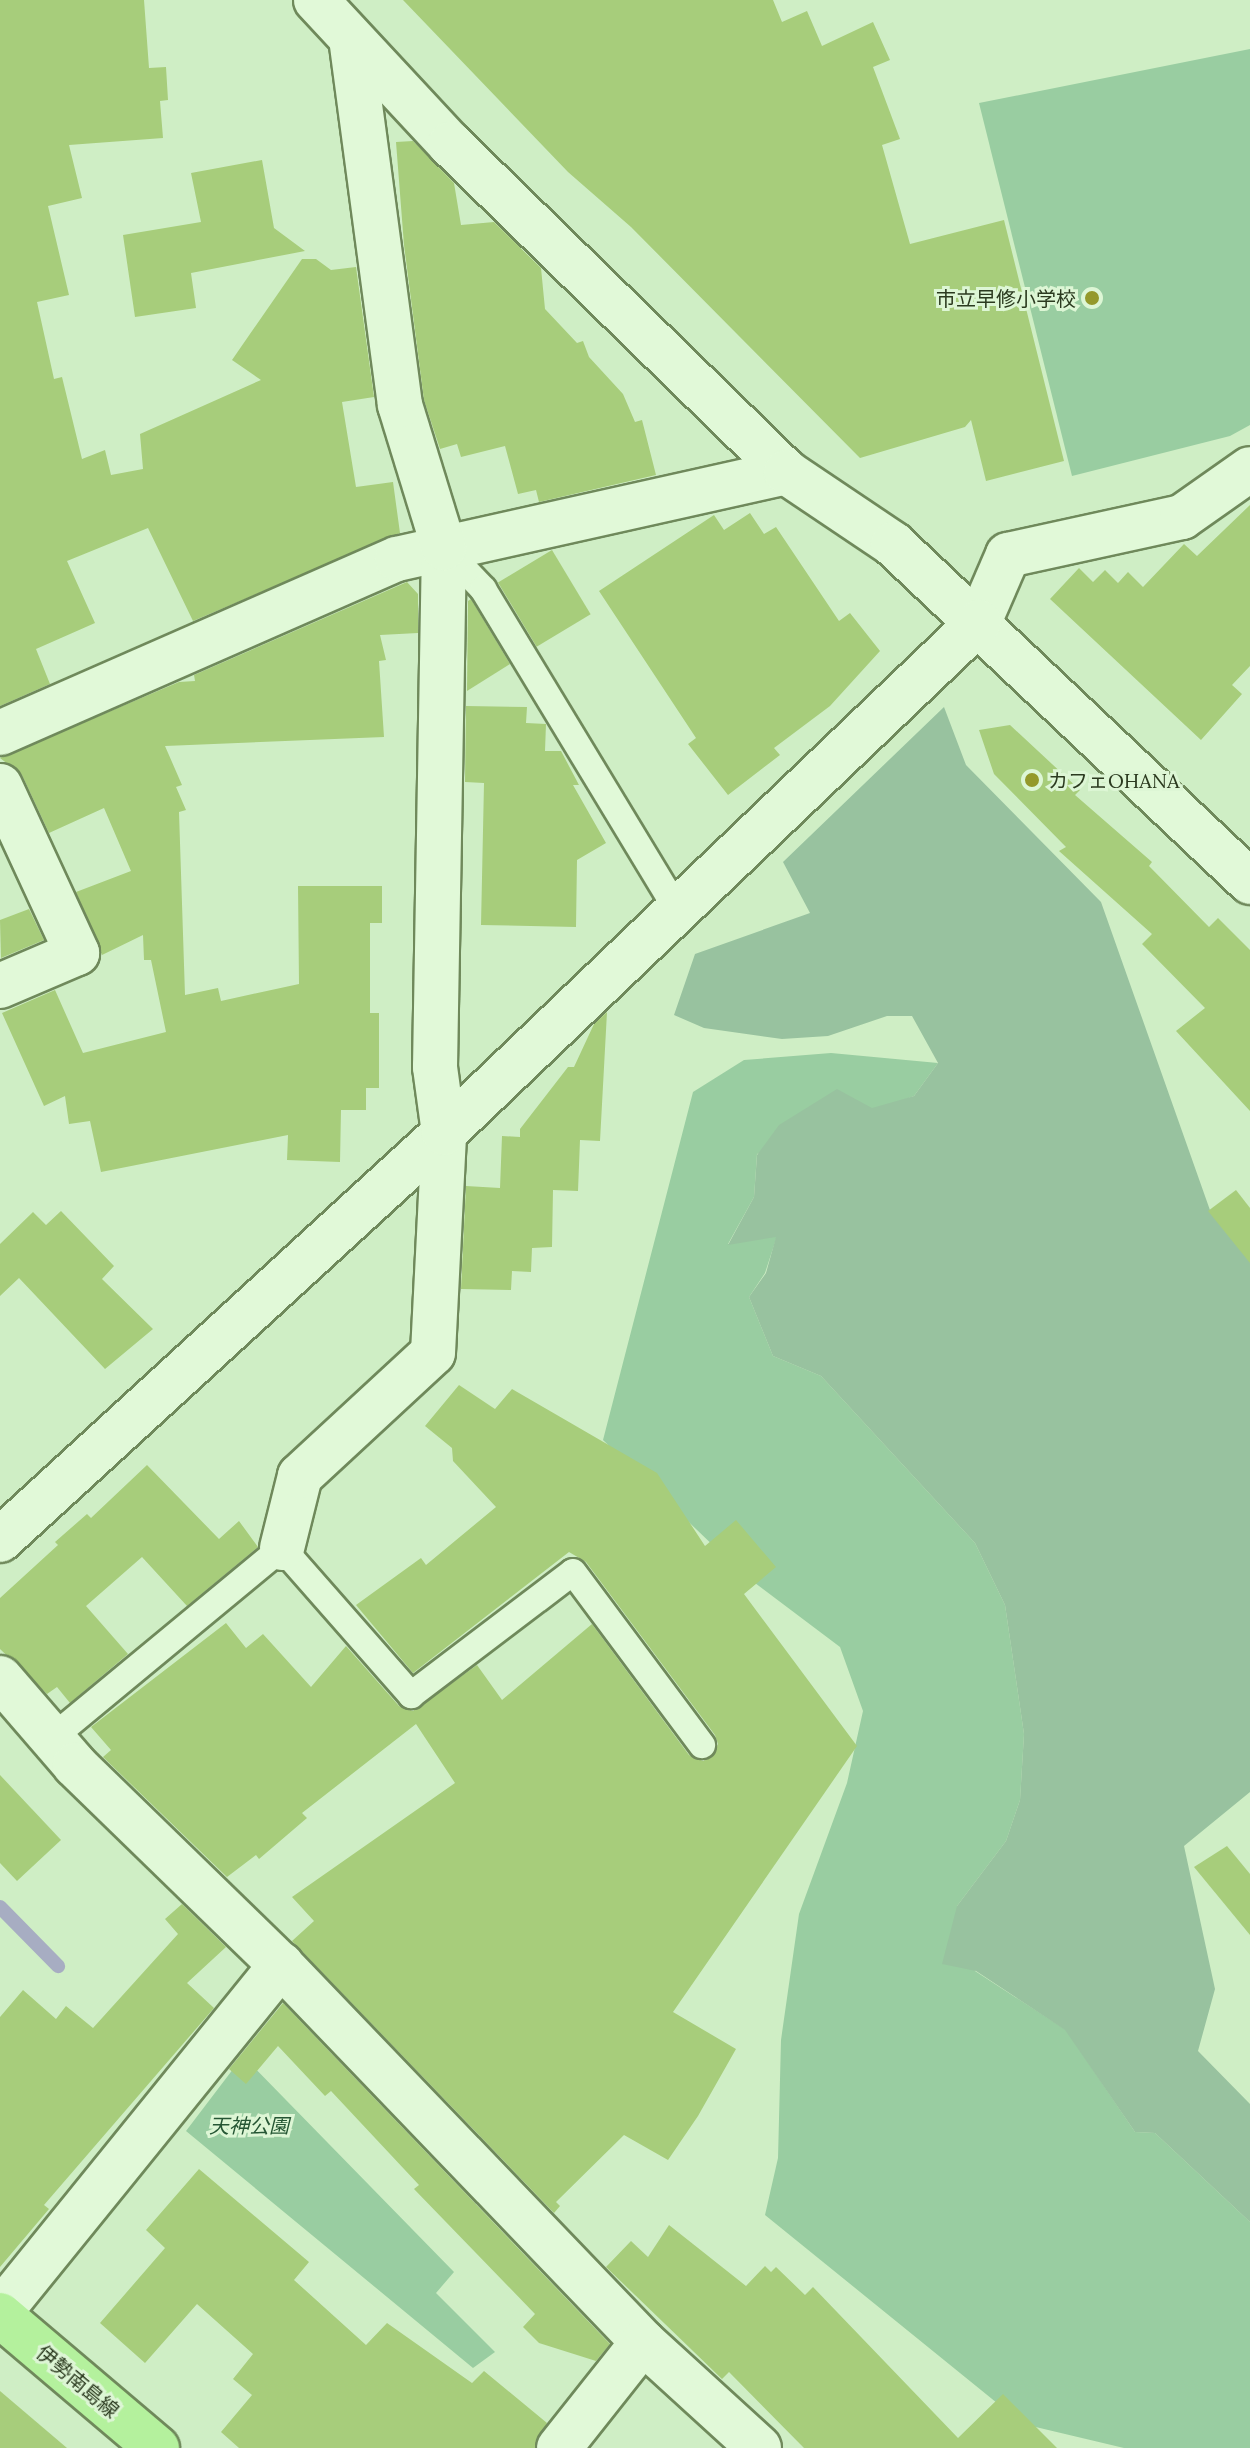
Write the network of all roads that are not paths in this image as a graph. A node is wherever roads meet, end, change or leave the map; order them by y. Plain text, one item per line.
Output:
1 (316, 0) edge
2 (351, 39) junction
3 (1250, 469) edge
4 (786, 472) junction
5 (444, 548) junction
6 (979, 622) junction
7 (0, 733) edge
8 (0, 786) edge
9 (1250, 882) edge
10 (678, 911) junction
11 (0, 986) edge
12 (444, 1133) junction
13 (0, 1540) edge
14 (282, 1548) junction
15 (0, 1678) edge
16 (52, 1738) junction
17 (702, 1745) dead end
18 (281, 1965) junction
19 (0, 2314) edge
20 (643, 2342) junction
21 (157, 2448) edge
22 (559, 2448) edge
23 (759, 2448) edge

1 - 2 street
2 - 4 street
2 - 5 street
3 - 6 street
4 - 5 street
4 - 6 street
5 - 7 street
5 - 10 lane
5 - 12 street
6 - 9 street
6 - 10 street
8 - 11 street
10 - 12 street
12 - 13 street
12 - 14 street
14 - 16 lane
14 - 17 lane
15 - 16 street
16 - 18 street
18 - 19 street
18 - 20 street
19 - 21 main road, 伊勢南島線
20 - 22 street
20 - 23 street

